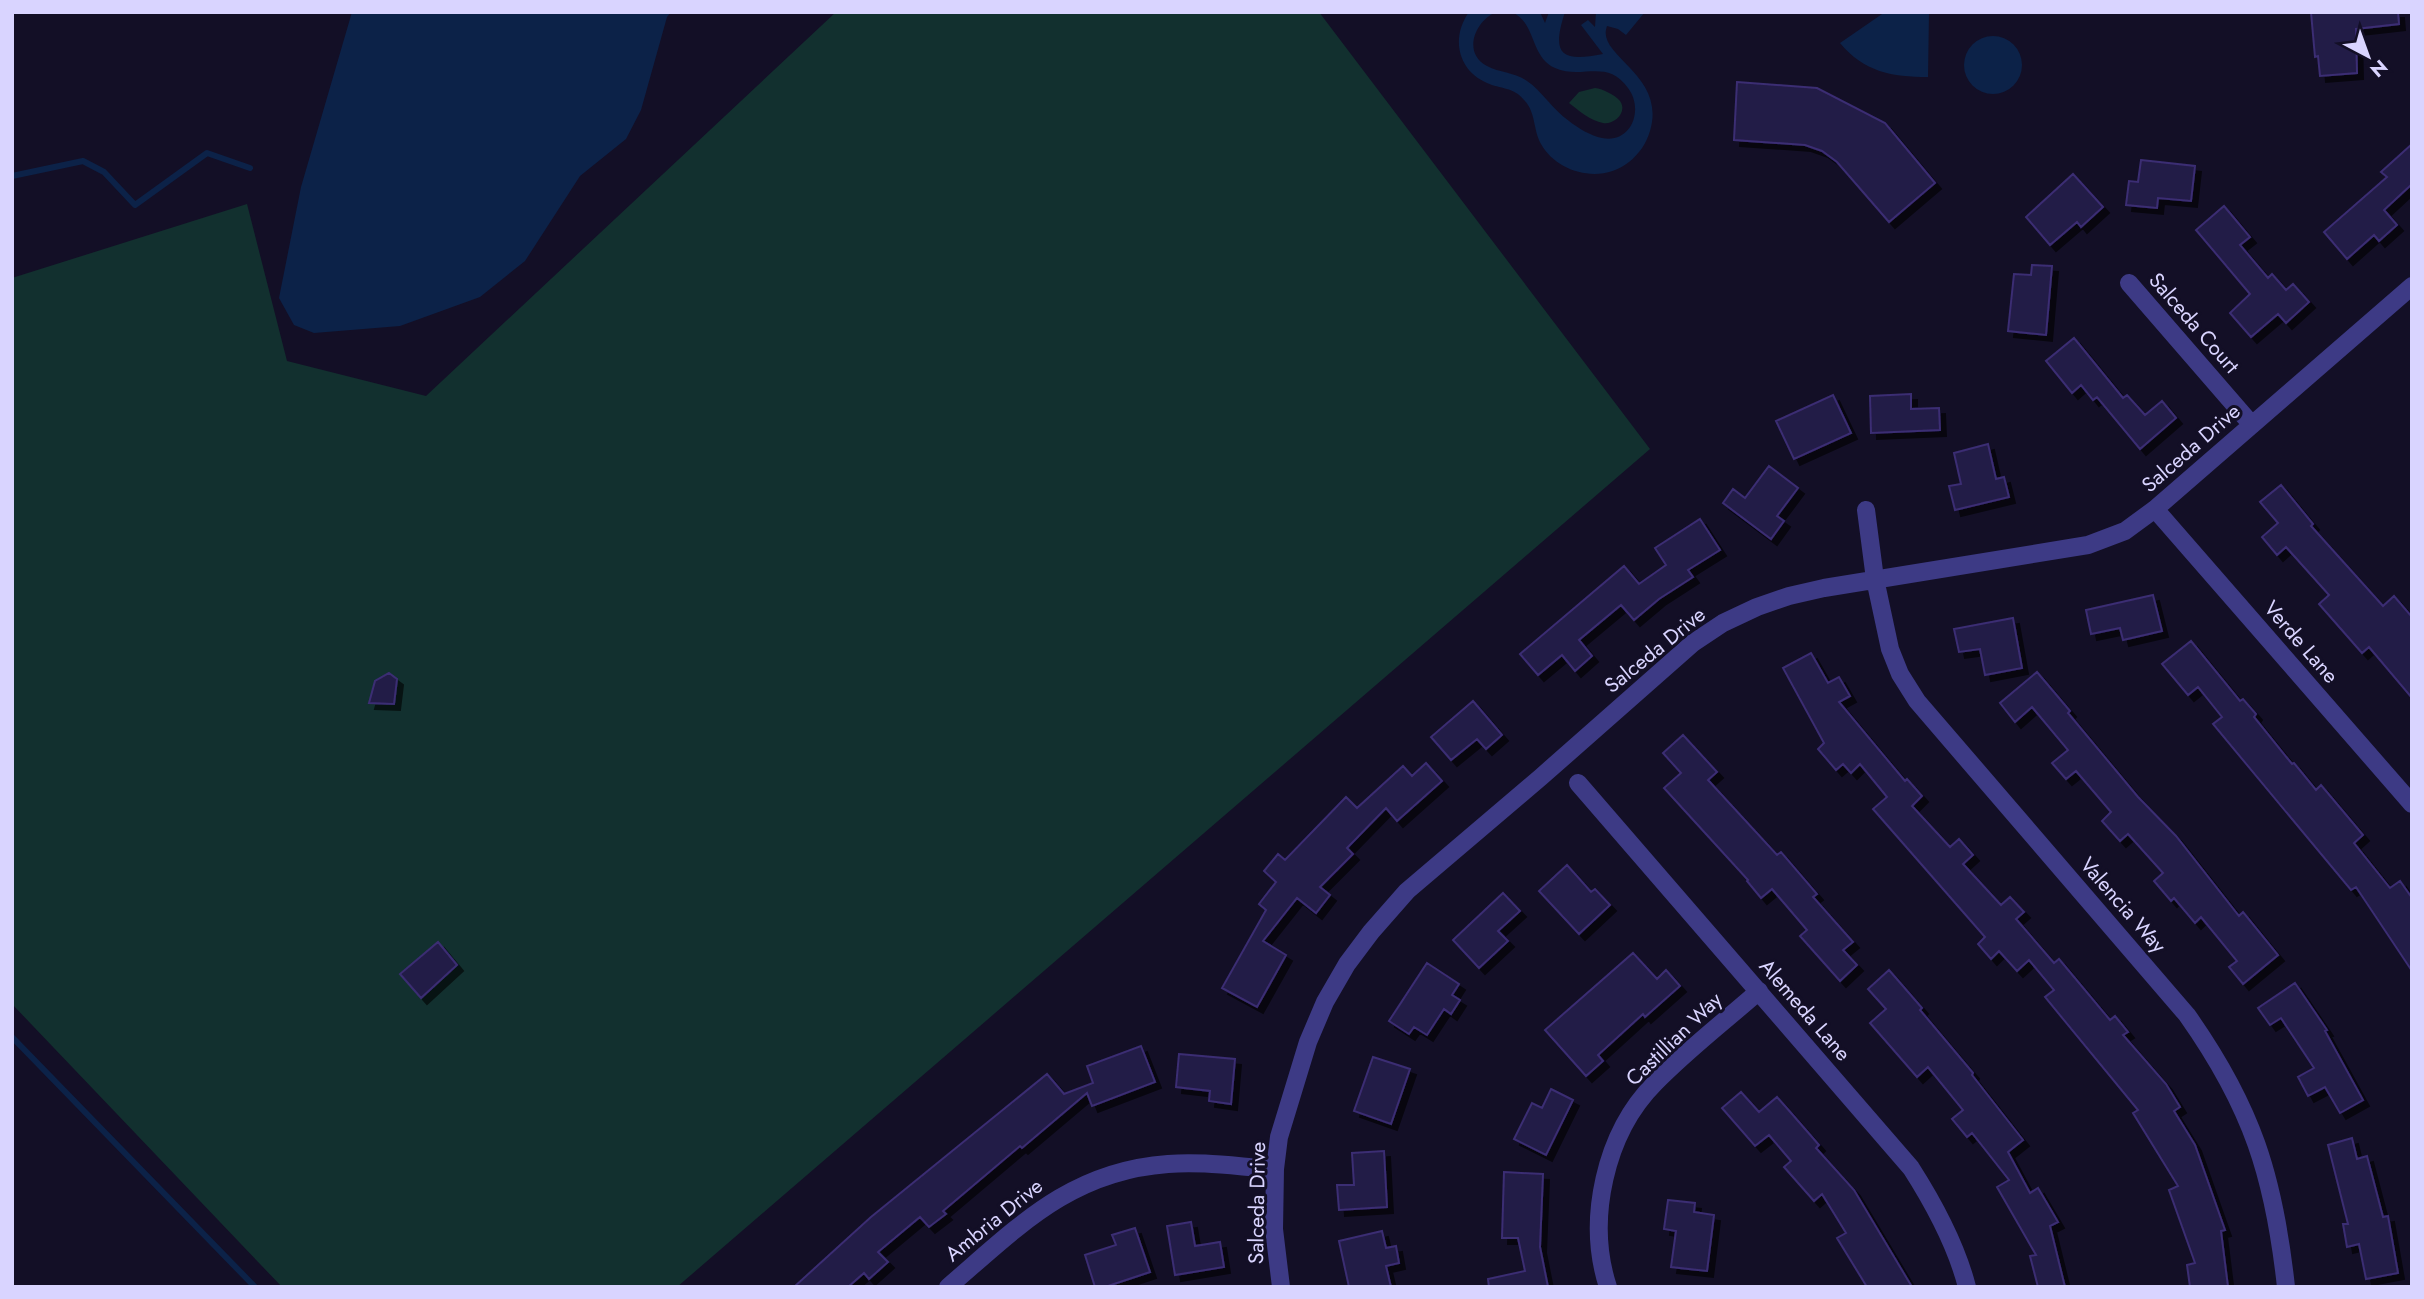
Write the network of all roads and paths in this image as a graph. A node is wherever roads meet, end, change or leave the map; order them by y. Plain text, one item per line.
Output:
1 (2129, 283) dead end
2 (2412, 286) edge
3 (2252, 425) junction
4 (2155, 509) junction
5 (1866, 510) dead end
6 (1875, 579) junction
7 (1578, 783) dead end
8 (2412, 804) edge
9 (1759, 991) junction
10 (1275, 1169) junction
11 (948, 1287) edge
12 (1281, 1287) edge
13 (1608, 1287) edge
14 (1967, 1287) edge
15 (2286, 1287) edge

1 - 3 street, Salceda Court
2 - 3 street, Salceda Drive
3 - 4 street, Salceda Drive
4 - 6 street, Salceda Drive
4 - 8 street, Verde Lane
5 - 6 street, Valencia Way
6 - 10 street, Salceda Drive
6 - 15 street, Valencia Way
7 - 9 street, Alemeda Lane
9 - 13 street, Castillian Way
9 - 14 street, Alemeda Lane
10 - 11 street, Ambria Drive
10 - 12 street, Salceda Drive

